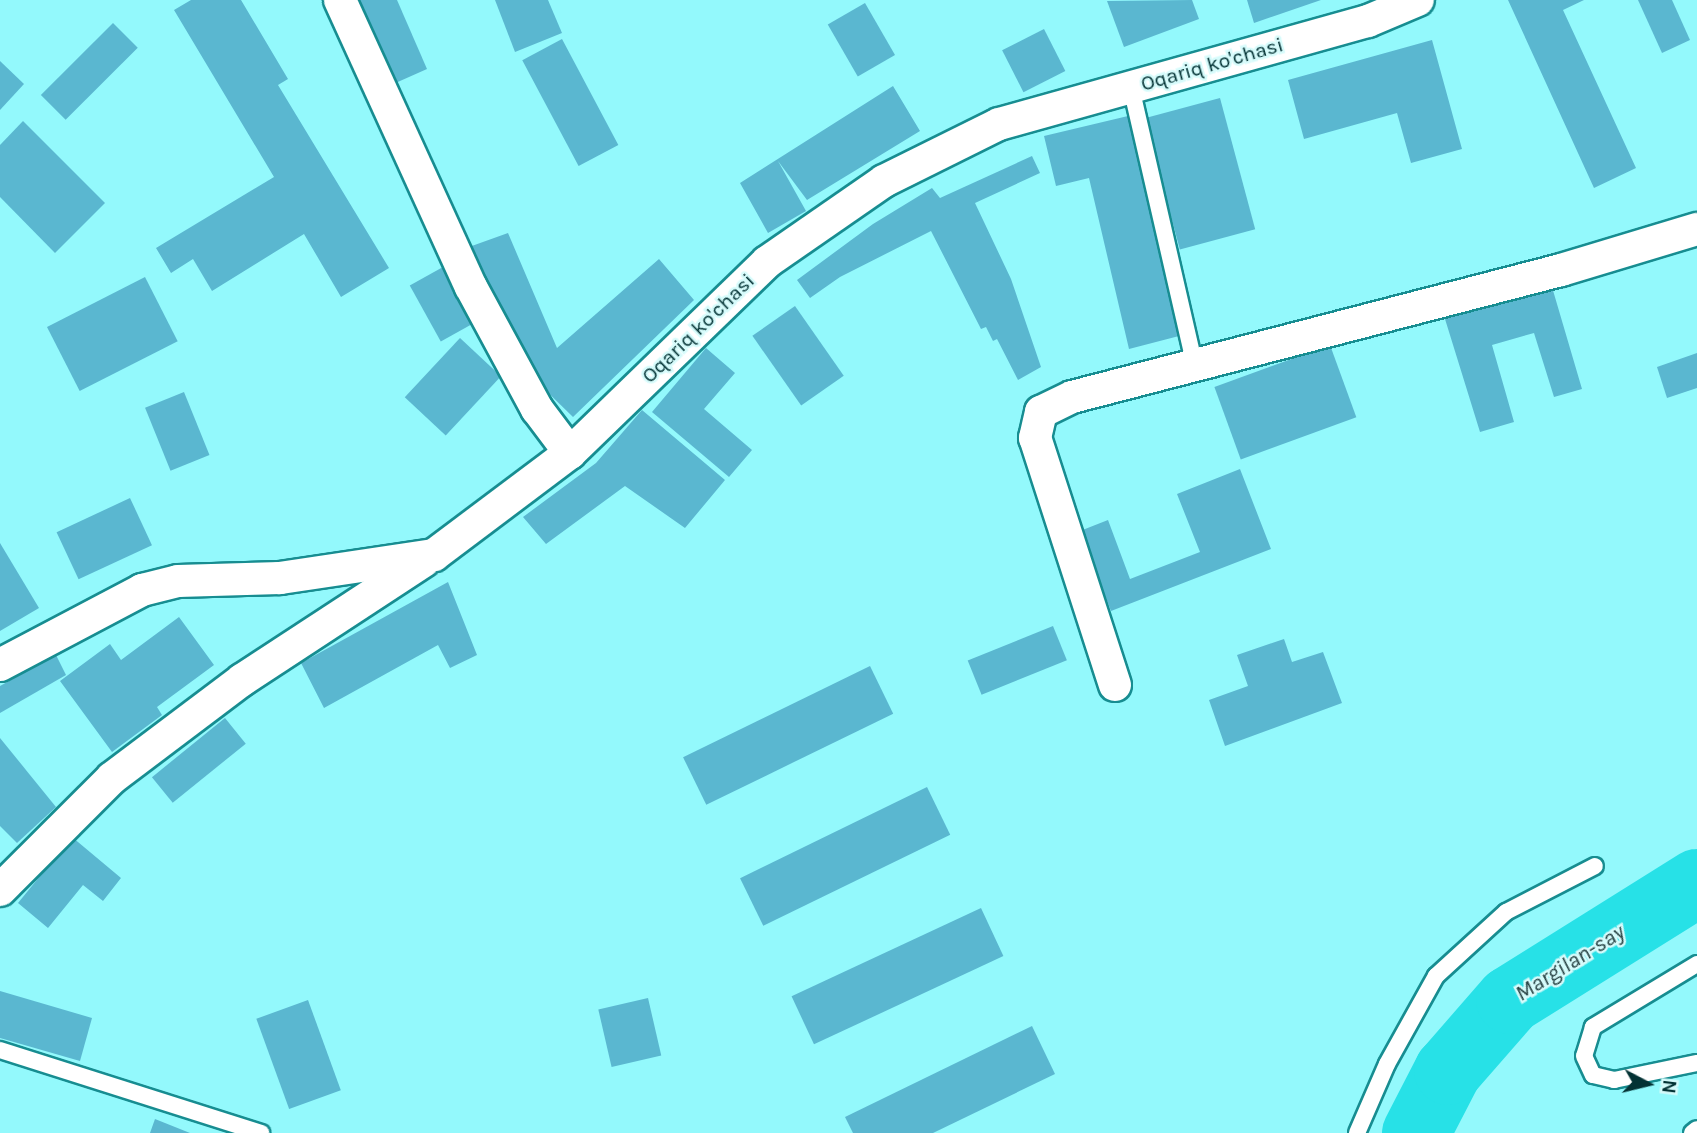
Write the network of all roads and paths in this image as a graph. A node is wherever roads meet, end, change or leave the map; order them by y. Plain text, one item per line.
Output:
1 (340, 0) edge
2 (1418, 0) edge
3 (1131, 87) junction
4 (1697, 229) edge
5 (1195, 366) junction
6 (570, 453) junction
7 (434, 555) junction
8 (0, 666) edge
9 (1115, 685) dead end
10 (1595, 866) dead end
11 (0, 890) edge
12 (1697, 964) edge
13 (0, 1050) edge
14 (1697, 1063) edge
15 (1697, 1129) edge
16 (261, 1133) edge
17 (1357, 1133) edge
18 (1692, 1133) edge

1 - 6 street
2 - 3 street, Oqariq ko'chasi
3 - 5 lane
3 - 6 street, Oqariq ko'chasi
4 - 5 street
5 - 9 street
6 - 7 street, Oqariq ko'chasi
7 - 8 street, Oqariq ko'chasi
7 - 11 street
10 - 17 lane
12 - 14 lane
13 - 16 lane
15 - 18 lane

